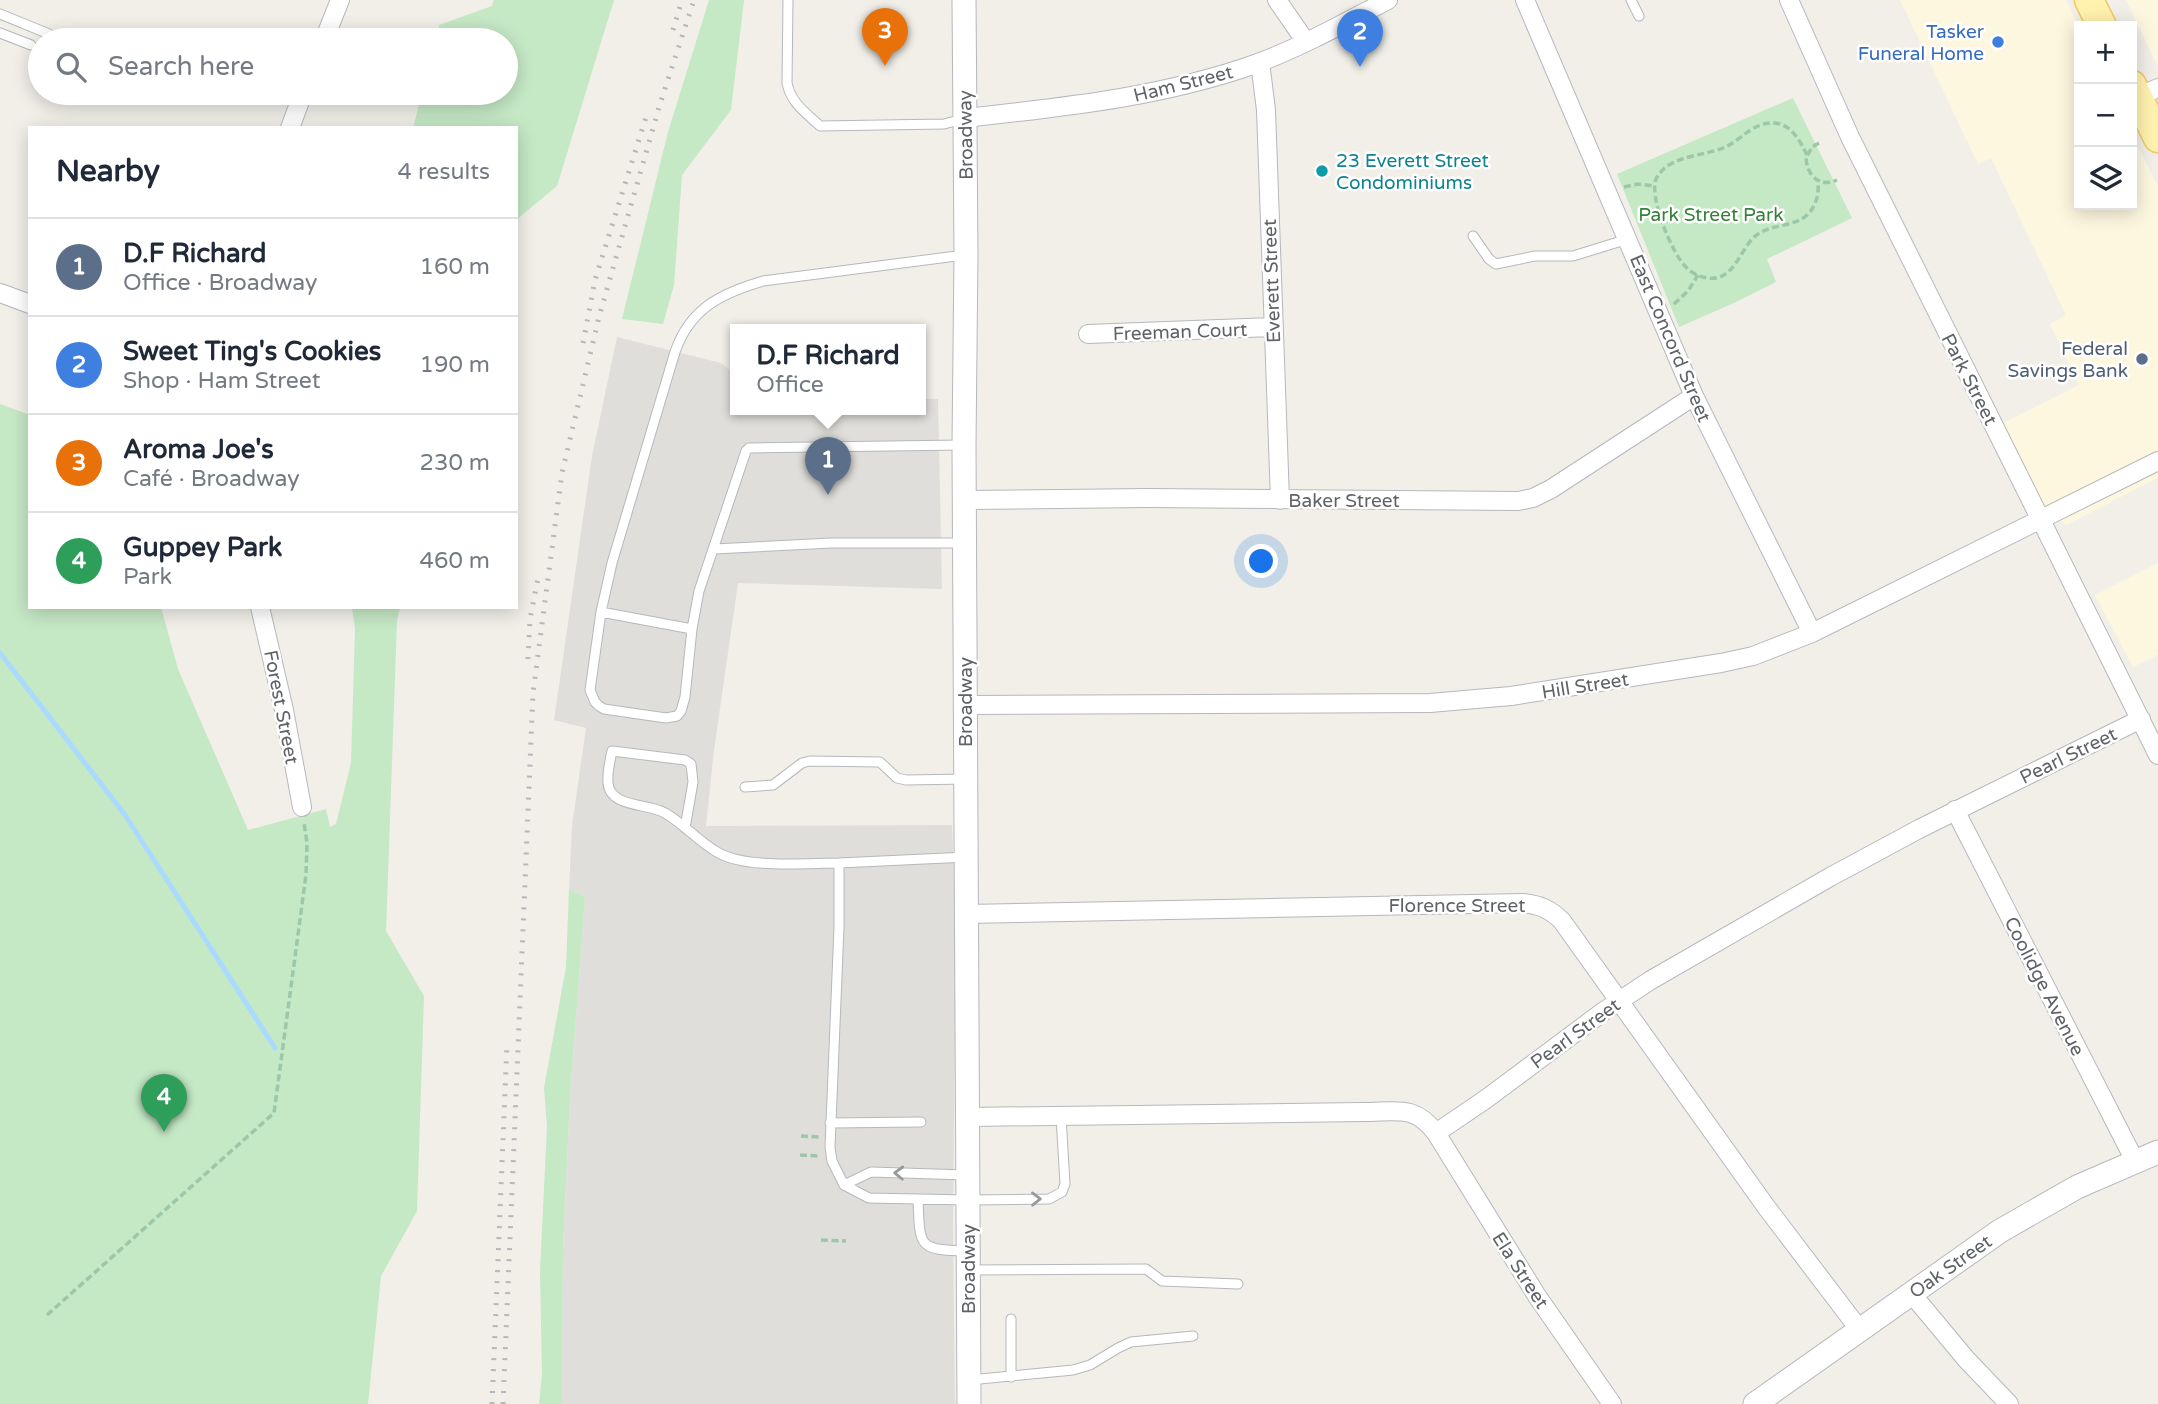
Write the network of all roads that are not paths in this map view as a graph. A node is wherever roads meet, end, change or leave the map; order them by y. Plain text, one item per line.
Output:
1 (340, 0) edge
2 (788, 0) edge
3 (964, 0) edge
4 (1277, 0) edge
5 (1388, 0) edge
6 (1525, 0) edge
7 (1631, 0) edge
8 (1789, 0) edge
9 (2089, 0) edge
10 (0, 14) edge
11 (1639, 16) dead end
12 (2100, 21) edge
13 (34, 28) edge
14 (329, 28) edge
15 (0, 33) edge
16 (1306, 42) junction
17 (28, 45) edge
18 (1260, 62) junction
19 (2143, 90) edge
20 (298, 105) edge
21 (965, 118) junction
22 (290, 126) edge
23 (2158, 138) edge
24 (1473, 236) dead end
25 (1628, 239) junction
26 (966, 254) junction
27 (0, 293) edge
28 (28, 303) edge
29 (1273, 327) junction
30 (1088, 334) dead end
31 (1693, 396) junction
32 (964, 445) junction
33 (2158, 461) edge
34 (965, 500) junction
35 (1280, 500) junction
36 (2042, 519) junction
37 (965, 543) junction
38 (714, 549) junction
39 (260, 609) edge
40 (601, 612) junction
41 (692, 629) junction
42 (1812, 633) junction
43 (965, 705) junction
44 (2141, 719) junction
45 (2158, 755) edge
46 (966, 779) junction
47 (745, 787) dead end
48 (302, 807) road end
49 (1955, 810) junction
50 (685, 828) junction
51 (967, 857) junction
52 (839, 863) junction
53 (967, 914) junction
54 (1619, 1000) junction
55 (1061, 1116) junction
56 (968, 1117) junction
57 (921, 1122) dead end
58 (830, 1123) junction
59 (1436, 1133) junction
60 (2158, 1152) edge
61 (2135, 1161) junction
62 (968, 1175) junction
63 (844, 1185) junction
64 (918, 1199) junction
65 (968, 1200) junction
66 (968, 1260) junction
67 (1238, 1284) dead end
68 (1910, 1293) junction
69 (1011, 1319) dead end
70 (1859, 1329) junction
71 (1193, 1336) dead end
72 (1011, 1377) junction
73 (969, 1380) junction
74 (969, 1404) edge
75 (1612, 1404) edge
76 (1755, 1404) edge
77 (2009, 1404) edge

1 - 14 street
2 - 21 lane
3 - 21 street, Broadway
4 - 16 street
5 - 16 street, Ham Street
6 - 25 street, East Concord Street
7 - 11 lane
8 - 36 street, Park Street
9 - 12 main road
10 - 13 lane
15 - 17 lane
16 - 18 street, Ham Street
18 - 21 street, Ham Street
18 - 29 street, Everett Street
19 - 23 main road
20 - 22 street
21 - 26 street, Broadway
24 - 25 lane
25 - 31 street, East Concord Street
26 - 32 street, Broadway
26 - 40 lane
27 - 28 street
29 - 30 street, Freeman Court
29 - 35 street, Everett Street
31 - 35 street, Baker Street
31 - 42 street, East Concord Street
32 - 34 street, Broadway
32 - 38 lane
33 - 36 street, Hill Street
34 - 35 street, Baker Street
34 - 37 street, Broadway
36 - 42 street, Hill Street
36 - 44 street, Park Street
37 - 38 lane
37 - 43 street, Broadway
38 - 41 lane
39 - 48 street, Forest Street
40 - 41 lane
40 - 41 lane
42 - 43 street, Hill Street
43 - 46 street, Broadway
44 - 45 street, Park Street
44 - 49 street, Pearl Street
46 - 47 lane
46 - 51 street, Broadway
49 - 54 street, Pearl Street
49 - 61 street, Coolidge Avenue
50 - 50 lane
50 - 52 lane
51 - 52 lane
51 - 53 street, Broadway
52 - 58 lane
53 - 54 street, Florence Street
53 - 56 street, Broadway
54 - 59 street, Pearl Street
54 - 70 street, Florence Street
55 - 56 street
55 - 59 street
65 -> 55 lane
56 - 62 street, Broadway
57 - 58 lane
58 - 63 lane
59 - 75 street, Ela Street
60 - 61 street, Oak Street
61 - 68 street, Oak Street
62 -> 63 lane
62 - 65 street, Broadway
63 - 64 lane
64 - 65 lane
64 - 66 lane
65 - 66 street, Broadway
66 - 67 lane
66 - 73 street, Broadway
68 - 70 street, Oak Street
68 - 77 street
69 - 72 lane
70 - 76 street, Oak Street
71 - 72 lane
72 - 73 lane
73 - 74 street, Broadway

